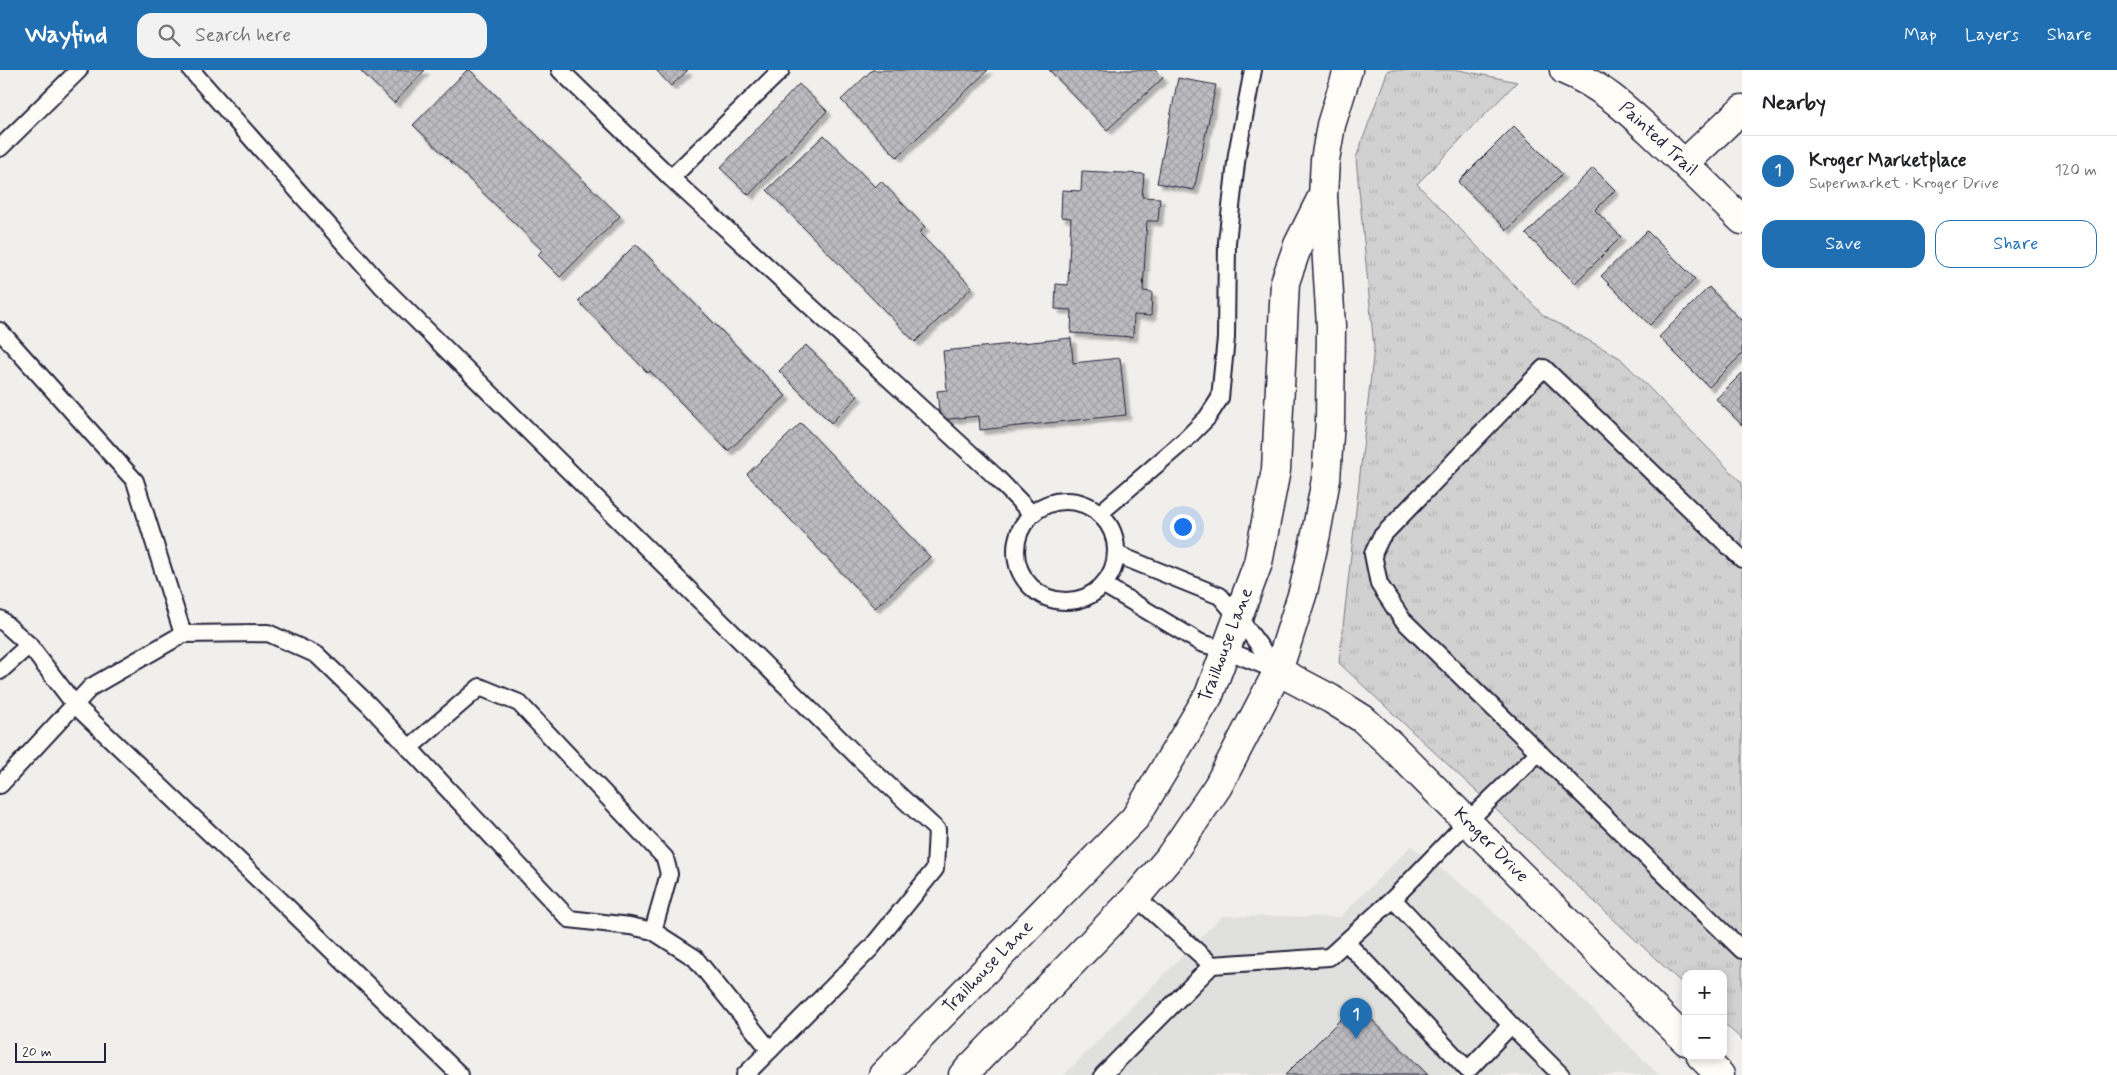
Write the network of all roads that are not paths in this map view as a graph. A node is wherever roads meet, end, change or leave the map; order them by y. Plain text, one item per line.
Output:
1 (79, 70) edge
2 (191, 70) edge
3 (560, 70) edge
4 (781, 70) edge
5 (1253, 70) edge
6 (1348, 70) edge
7 (1564, 70) edge
8 (1742, 109) edge
9 (0, 148) edge
10 (1685, 163) junction
11 (671, 178) junction
12 (1323, 196) junction
13 (1742, 220) edge
14 (0, 331) edge
15 (1032, 514) junction
16 (1099, 514) junction
17 (1116, 554) junction
18 (1742, 559) edge
19 (1104, 585) junction
20 (1238, 617) junction
21 (0, 619) edge
22 (183, 634) junction
23 (28, 646) junction
24 (1226, 650) junction
25 (0, 671) edge
26 (1278, 671) junction
27 (75, 705) junction
28 (408, 748) junction
29 (1539, 752) junction
30 (0, 785) edge
31 (1467, 822) junction
32 (1136, 897) junction
33 (1393, 899) junction
34 (653, 931) junction
35 (1346, 942) junction
36 (1742, 950) edge
37 (1212, 965) junction
38 (1511, 1025) junction
39 (1682, 1037) edge
40 (770, 1050) junction
41 (1705, 1060) edge
42 (460, 1075) edge
43 (745, 1075) edge
44 (883, 1075) edge
45 (963, 1075) edge
46 (1103, 1075) edge
47 (1561, 1075) edge
48 (1720, 1075) edge

1 - 9 lane
2 - 40 lane
3 - 11 lane
4 - 11 lane
5 - 16 lane
6 - 12 street, Trailhouse Lane
7 - 10 street, Painted Trail
8 - 10 street
10 - 13 street, Painted Trail
11 - 15 lane
12 - 20 street, Trailhouse Lane
12 - 26 street, Trailhouse Lane
14 - 22 lane
15 - 16 lane
15 - 19 lane
16 - 17 lane
17 - 19 lane
17 - 20 lane
18 - 29 lane
19 - 24 lane
20 - 24 street, Trailhouse Lane
20 - 26 lane
21 - 23 lane
22 - 27 lane
22 - 28 lane
23 - 25 lane
23 - 27 lane
24 - 26 lane
24 - 44 street, Trailhouse Lane
26 - 31 street, Kroger Drive
26 - 32 street, Trailhouse Lane
27 - 30 lane
27 - 42 lane
28 - 34 lane
28 - 34 lane
29 - 31 lane
29 - 36 lane
31 - 33 lane
31 - 39 street, Kroger Drive
32 - 37 lane
32 - 45 street, Trailhouse Lane
33 - 35 lane
33 - 38 lane
34 - 40 lane
35 - 37 lane
35 - 38 lane
37 - 46 lane
38 - 47 lane
40 - 43 lane
41 - 48 street

